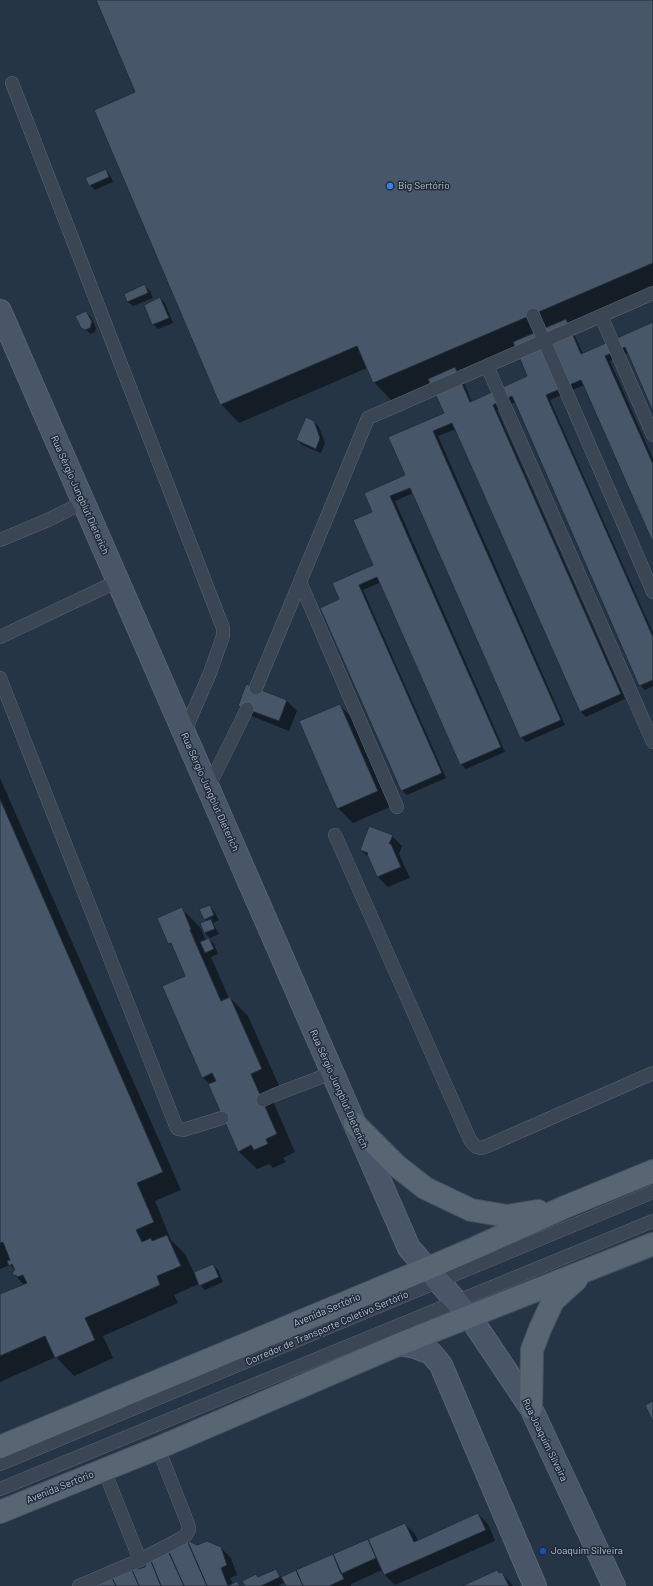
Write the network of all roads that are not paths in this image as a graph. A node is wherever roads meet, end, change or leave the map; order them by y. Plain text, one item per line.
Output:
1 (12, 83) dead end
2 (653, 293) edge
3 (0, 311) edge
4 (533, 315) dead end
5 (601, 316) junction
6 (544, 341) junction
7 (487, 366) junction
8 (653, 435) edge
9 (84, 502) junction
10 (0, 540) edge
11 (118, 581) junction
12 (300, 582) junction
13 (653, 592) edge
14 (0, 637) edge
15 (0, 678) edge
16 (256, 688) dead end
17 (246, 709) dead end
18 (184, 733) junction
19 (653, 742) edge
20 (208, 788) junction
21 (398, 807) dead end
22 (335, 835) dead end
23 (332, 1073) junction
24 (653, 1073) edge
25 (263, 1100) dead end
26 (222, 1118) dead end
27 (355, 1124) junction
28 (653, 1171) edge
29 (653, 1192) edge
30 (565, 1207) junction
31 (653, 1221) edge
32 (653, 1244) edge
33 (584, 1273) junction
34 (432, 1275) junction
35 (454, 1302) junction
36 (470, 1317) junction
37 (400, 1344) junction
38 (531, 1408) junction
39 (0, 1447) edge
40 (158, 1448) junction
41 (0, 1464) edge
42 (104, 1470) junction
43 (0, 1489) edge
44 (0, 1512) edge
45 (140, 1560) junction
46 (79, 1586) edge
47 (535, 1586) edge
48 (614, 1586) edge

1 - 18 lane
2 - 5 lane
3 - 9 street, Rua Sérgio Jungblut Dieterich
4 - 6 lane
5 - 6 lane
5 - 8 lane
6 - 7 lane
6 - 13 lane
7 - 12 lane
7 - 19 lane
9 - 10 lane
9 - 11 street, Rua Sérgio Jungblut Dieterich
11 - 14 lane
11 - 18 street, Rua Sérgio Jungblut Dieterich
12 - 16 lane
12 - 21 lane
15 - 26 lane
17 - 20 lane
18 - 20 street, Rua Sérgio Jungblut Dieterich
20 - 23 street, Rua Sérgio Jungblut Dieterich
22 - 24 lane
23 - 25 lane
23 - 27 street, Rua Sérgio Jungblut Dieterich
27 - 30 main road
27 - 34 street, Rua Sérgio Jungblut Dieterich
28 - 30 main road, Avenida Sertório
29 - 34 lane, Corredor de Transporte Coletivo Sertório
30 - 34 main road, Avenida Sertório
31 - 35 lane
32 - 33 main road, Avenida Sertório
33 - 36 main road, Avenida Sertório
33 - 38 main road
34 - 35 street, Rua Joaquim Silveira
34 - 39 main road, Avenida Sertório
34 - 41 lane, Corredor de Transporte Coletivo Sertório
35 - 36 street, Rua Joaquim Silveira
35 - 43 lane
36 - 37 main road, Avenida Sertório
36 - 38 street, Rua Joaquim Silveira
37 - 40 main road, Avenida Sertório
37 - 47 street
38 - 48 street, Rua Joaquim Silveira
40 - 42 main road, Avenida Sertório
40 - 45 lane
42 - 44 main road, Avenida Sertório
42 - 45 lane
45 - 46 lane

